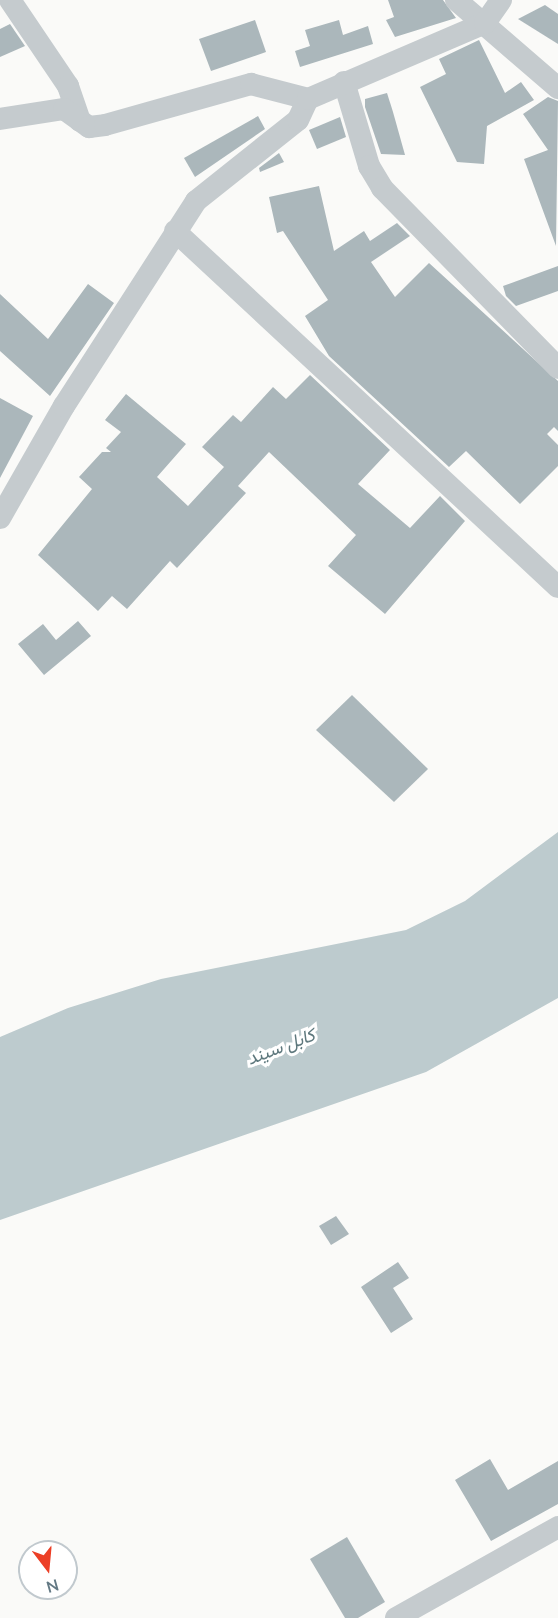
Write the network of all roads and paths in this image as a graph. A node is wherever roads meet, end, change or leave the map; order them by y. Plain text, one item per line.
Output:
1 (10, 0) edge
2 (456, 0) edge
3 (501, 0) edge
4 (485, 23) junction
5 (344, 82) junction
6 (558, 88) edge
7 (308, 99) junction
8 (0, 119) edge
9 (81, 121) junction
10 (176, 231) junction
11 (558, 368) edge
12 (0, 518) edge
13 (558, 587) edge
14 (558, 1527) edge
15 (396, 1618) edge

1 - 9 street
2 - 4 street
3 - 4 street
4 - 5 street
4 - 6 street
5 - 7 street
5 - 11 street
7 - 9 street
7 - 10 street
8 - 9 street
10 - 12 street
10 - 13 street
14 - 15 street

